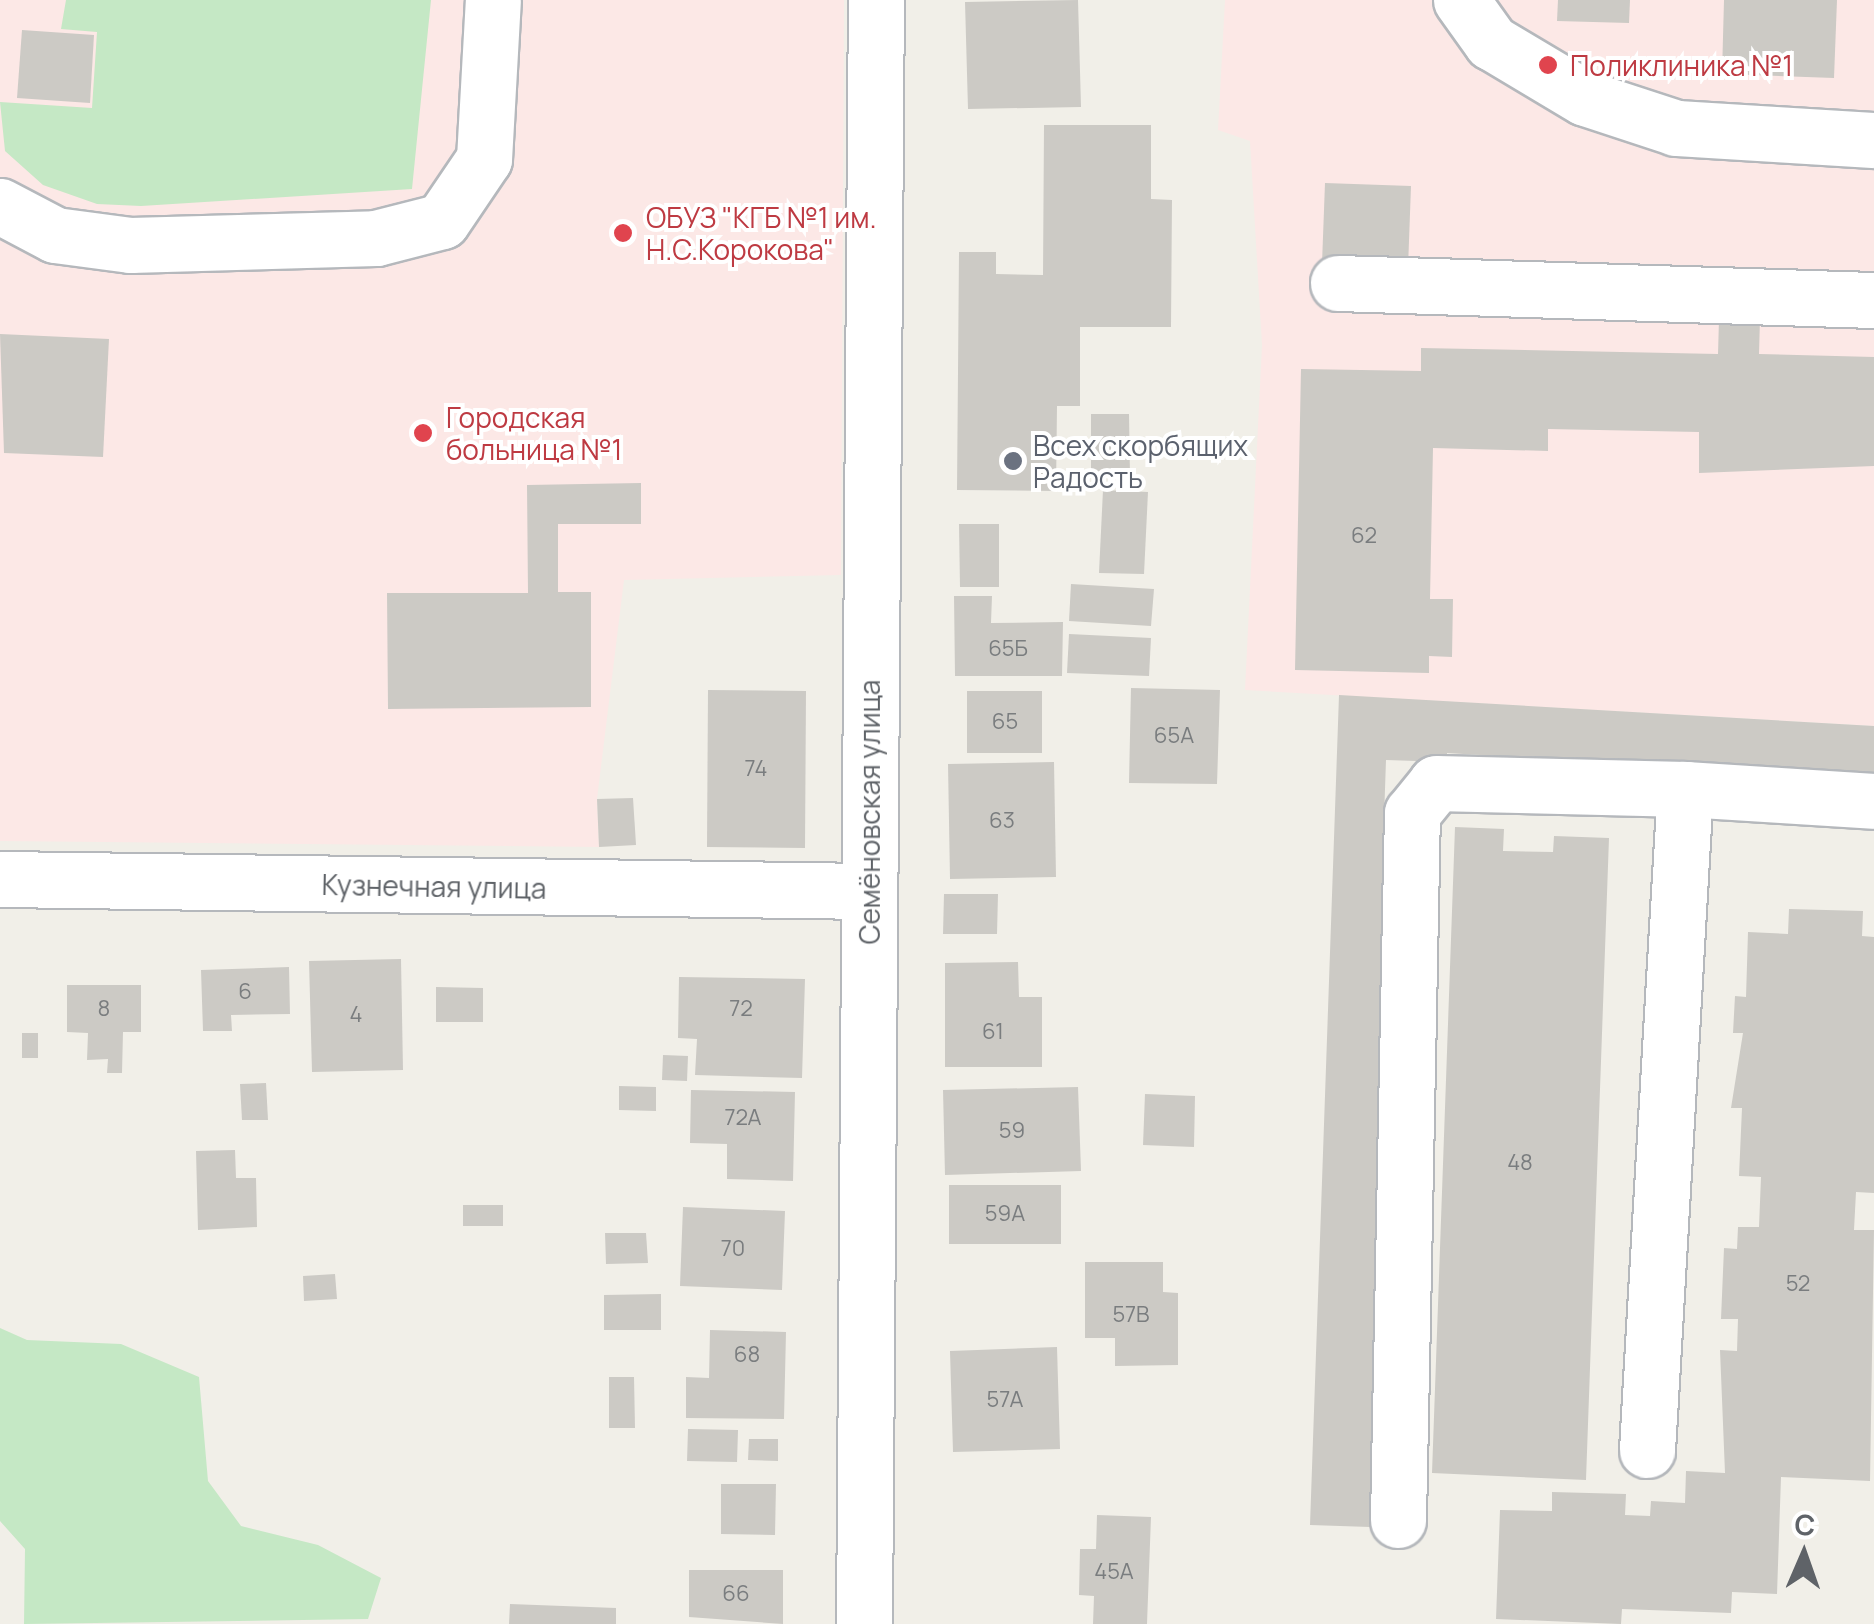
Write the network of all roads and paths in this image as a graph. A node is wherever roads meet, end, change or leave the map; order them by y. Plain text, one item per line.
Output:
1 (493, 0) edge
2 (876, 0) edge
3 (1461, 0) edge
4 (1874, 140) edge
5 (0, 206) edge
6 (1338, 283) dead end
7 (1874, 300) edge
8 (1685, 789) junction
9 (1874, 801) edge
10 (0, 879) edge
11 (869, 891) junction
12 (1647, 1450) dead end
13 (1398, 1520) dead end
14 (864, 1624) edge

1 - 5 street
2 - 11 street, Семёновская улица
3 - 4 street
6 - 7 street
8 - 9 street
8 - 12 street
8 - 13 street
10 - 11 street, Кузнечная улица
11 - 14 street, Семёновская улица

